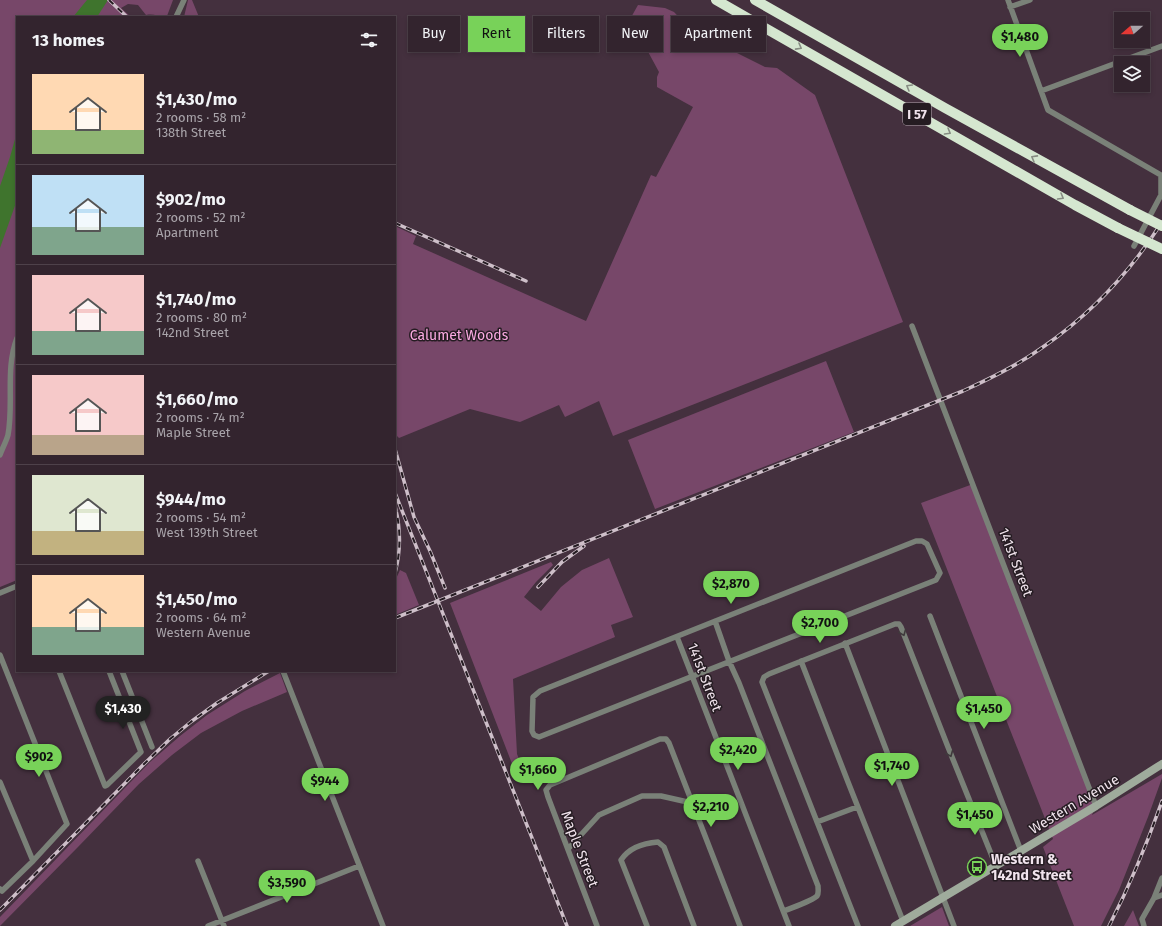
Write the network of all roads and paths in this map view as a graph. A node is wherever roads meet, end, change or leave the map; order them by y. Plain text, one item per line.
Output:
1 (183, 0) edge
2 (716, 0) edge
3 (756, 0) edge
4 (1008, 0) edge
5 (1030, 0) edge
6 (1010, 7) junction
7 (176, 16) edge
8 (1162, 46) edge
9 (1041, 91) junction
10 (1162, 226) edge
11 (1134, 246) dead end
12 (1162, 249) edge
13 (912, 326) dead end
14 (16, 342) edge
15 (0, 456) edge
16 (16, 586) edge
17 (0, 593) edge
18 (930, 616) dead end
19 (715, 621) junction
20 (677, 637) junction
21 (845, 643) junction
22 (0, 655) edge
23 (729, 661) junction
24 (801, 661) junction
25 (58, 672) edge
26 (109, 672) edge
27 (122, 672) edge
28 (284, 672) edge
29 (692, 676) junction
30 (152, 748) dead end
31 (1162, 764) edge
32 (0, 782) edge
33 (692, 803) junction
34 (1096, 806) junction
35 (857, 807) junction
36 (817, 822) junction
37 (568, 849) junction
38 (1021, 851) junction
39 (198, 861) dead end
40 (33, 862) junction
41 (359, 866) junction
42 (996, 866) junction
43 (1162, 878) edge
44 (0, 889) edge
45 (1162, 895) edge
46 (944, 898) junction
47 (1154, 898) junction
48 (784, 911) junction
49 (903, 921) junction
50 (223, 923) edge
51 (208, 926) edge
52 (383, 926) edge
53 (597, 926) edge
54 (647, 926) edge
55 (694, 926) edge
56 (740, 926) edge
57 (789, 926) edge
58 (858, 926) edge
59 (895, 926) edge
60 (954, 926) edge
61 (1144, 926) edge

1 - 7 street
2 -> 12 highway, I 57, bridge
10 -> 3 highway, I 57, bridge
4 - 6 street
5 - 6 street
6 - 9 street
8 - 9 street
9 - 11 street
13 - 34 street, 141st Street
14 - 15 street
16 - 17 street
18 - 38 street
19 - 20 street
19 - 23 street
19 - 23 street
20 - 29 street, 141st Street
20 - 29 street
21 - 24 street
21 -> 42 street
21 - 46 street
22 - 40 street
23 - 29 street
23 - 48 street
24 - 35 street
24 - 36 street
25 - 26 street
27 - 30 street
28 - 41 street
29 - 48 street, 141st Street
31 - 34 main road, Western Avenue
32 - 40 street
33 - 37 street
33 - 37 street, Maple Street
33 - 56 street
34 - 38 main road, Western Avenue
35 - 36 street
35 - 49 street
36 - 58 street
37 - 53 street, Maple Street
38 - 42 main road, Western Avenue
39 - 50 street
40 - 44 street
41 - 50 street
41 - 52 street
42 - 46 main road, Western Avenue
43 - 47 street
45 - 47 street
46 - 49 main road, Western Avenue
46 - 60 street
47 - 61 street
48 - 57 street, 141st Street
49 - 59 main road, Western Avenue
50 - 51 street
54 - 55 street

